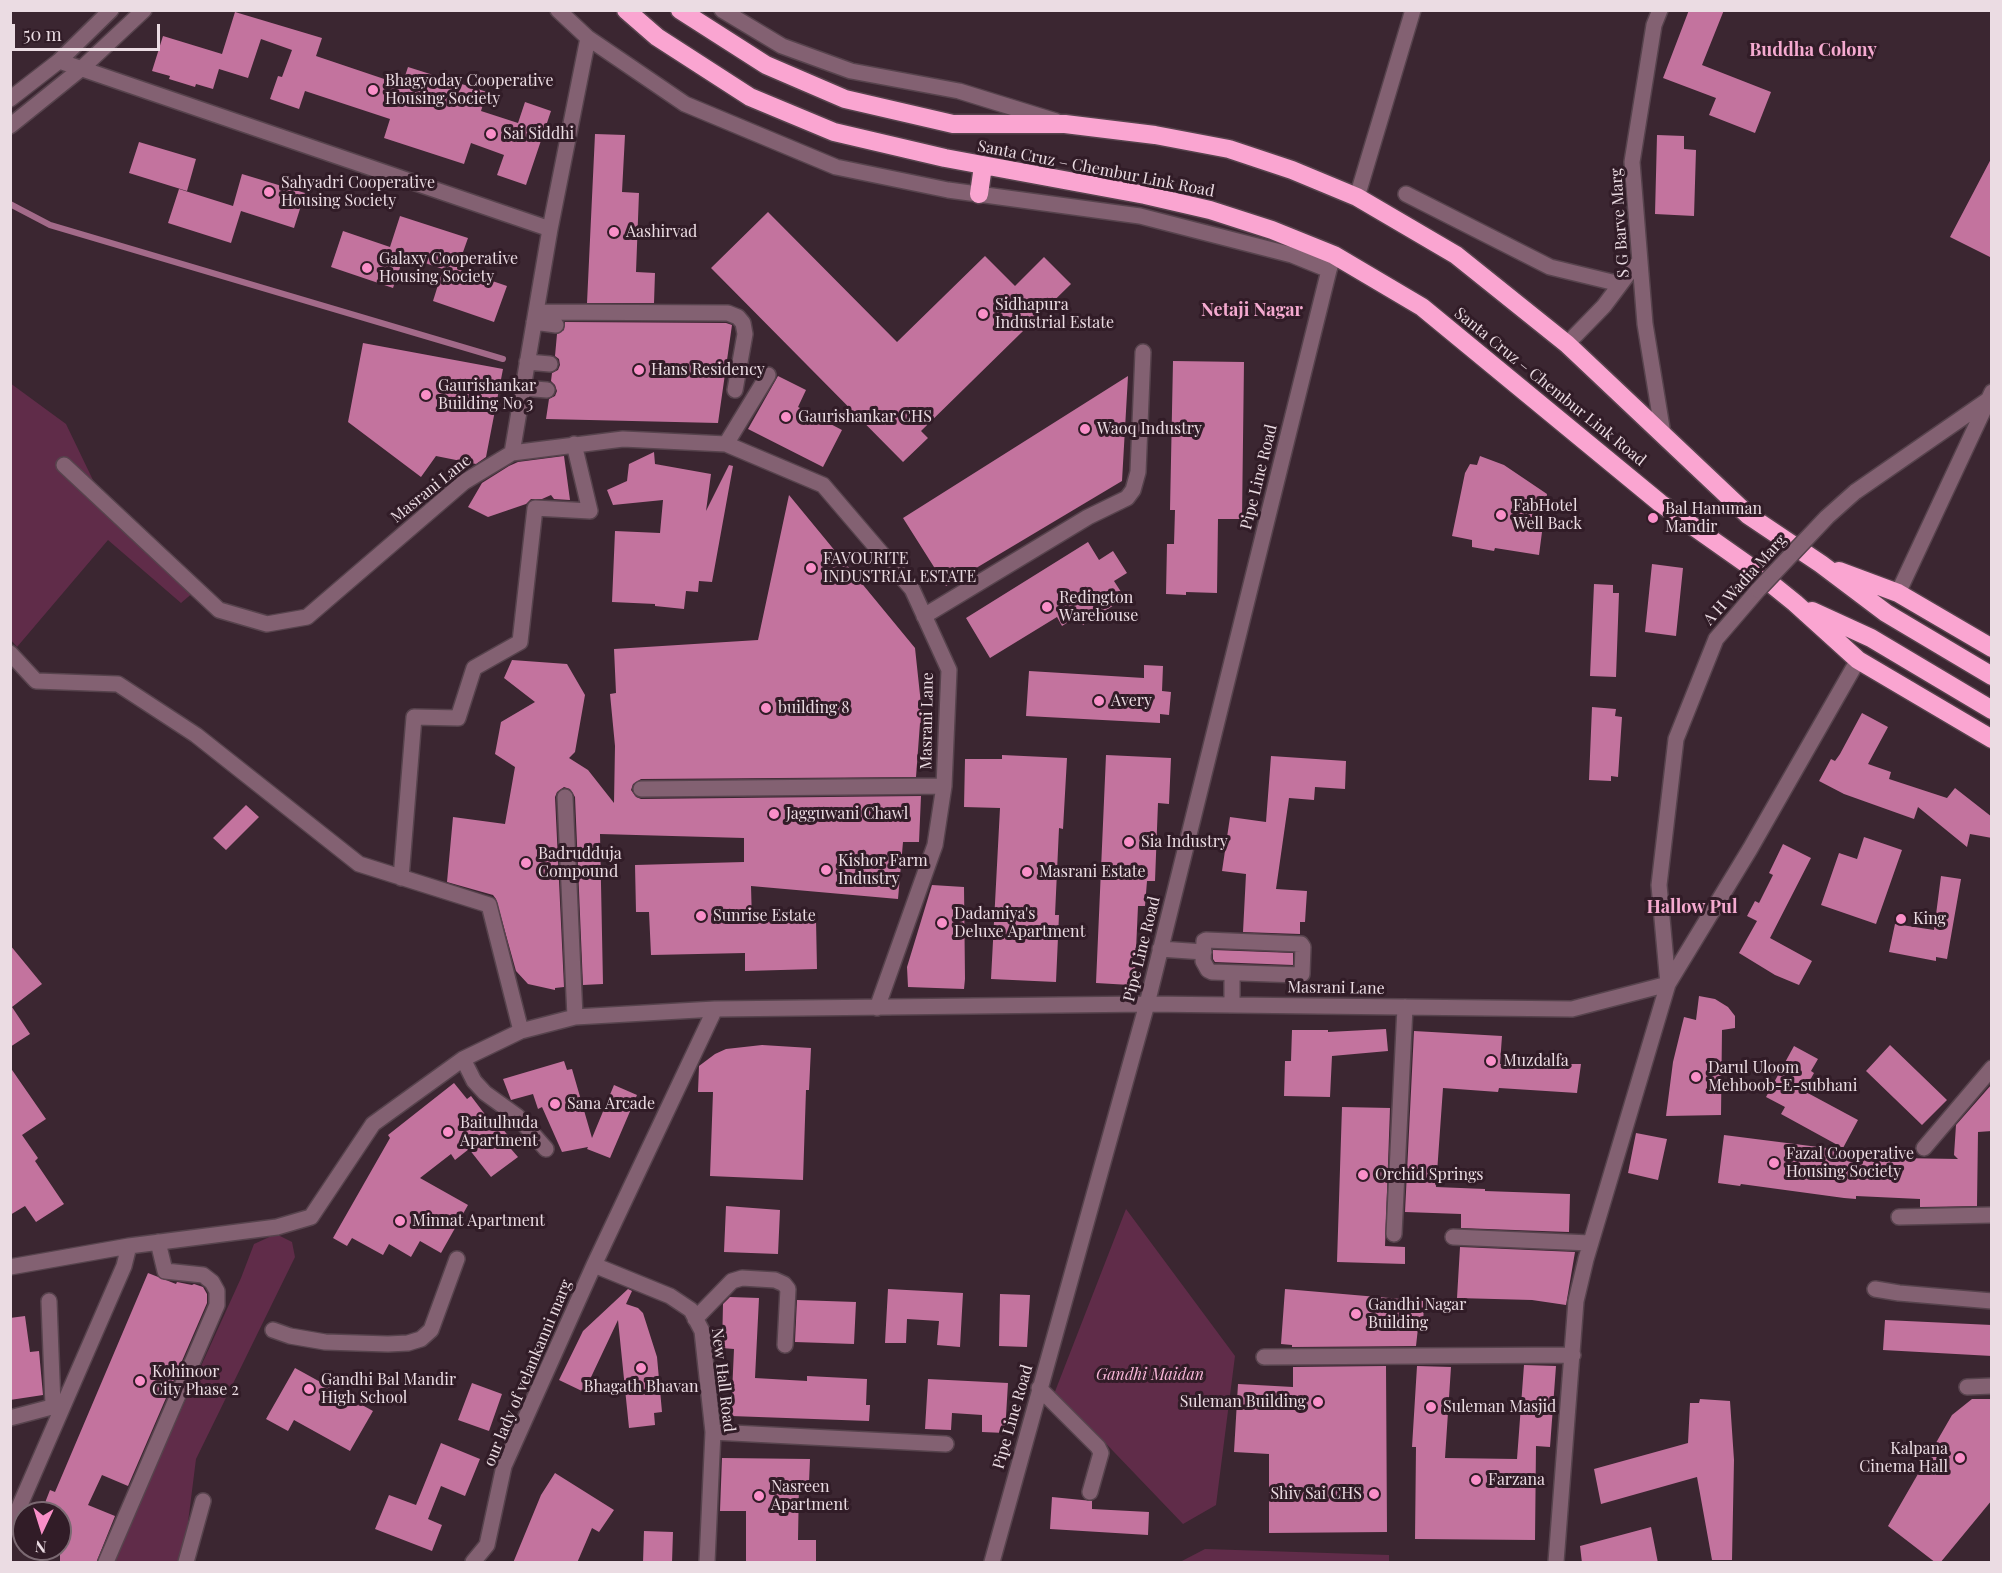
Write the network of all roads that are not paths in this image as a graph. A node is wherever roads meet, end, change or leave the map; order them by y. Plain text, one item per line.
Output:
1 (111, 10) edge
2 (144, 10) edge
3 (558, 10) edge
4 (626, 10) edge
5 (680, 10) edge
6 (722, 10) edge
7 (1413, 10) edge
8 (1660, 10) edge
9 (588, 38) junction
10 (59, 61) junction
11 (82, 68) junction
12 (10, 99) edge
13 (1065, 124) junction
14 (10, 126) edge
15 (983, 166) junction
16 (979, 194) junction
17 (1406, 194) dead end
18 (1357, 196) junction
19 (550, 229) junction
20 (1640, 261) junction
21 (1332, 263) junction
22 (1620, 284) junction
23 (535, 317) junction
24 (556, 325) dead end
25 (1567, 344) junction
26 (1143, 352) dead end
27 (527, 362) junction
28 (550, 364) dead end
29 (768, 375) dead end
30 (522, 388) junction
31 (759, 388) junction
32 (547, 390) dead end
33 (1990, 396) edge
34 (1663, 434) junction
35 (574, 444) junction
36 (726, 444) junction
37 (512, 453) junction
38 (64, 465) dead end
39 (1821, 564) junction
40 (1898, 593) junction
41 (1795, 603) junction
42 (924, 616) junction
43 (1992, 648) edge
44 (10, 653) edge
45 (1858, 660) junction
46 (1992, 676) edge
47 (1992, 710) edge
48 (1992, 739) edge
49 (944, 786) junction
50 (641, 789) dead end
51 (565, 796) dead end
52 (401, 878) junction
53 (1161, 949) junction
54 (1204, 952) junction
55 (1232, 973) junction
56 (1668, 984) junction
57 (1147, 1004) junction
58 (1232, 1005) junction
59 (1405, 1007) junction
60 (877, 1008) junction
61 (715, 1009) junction
62 (575, 1017) junction
63 (521, 1031) junction
64 (463, 1059) junction
65 (1992, 1068) edge
66 (1924, 1148) dead end
67 (546, 1149) dead end
68 (1992, 1215) edge
69 (1899, 1217) dead end
70 (1394, 1234) dead end
71 (1453, 1237) dead end
72 (158, 1242) junction
73 (1590, 1243) junction
74 (129, 1246) junction
75 (457, 1259) dead end
76 (594, 1265) junction
77 (10, 1267) edge
78 (1875, 1289) dead end
79 (49, 1301) dead end
80 (1992, 1301) edge
81 (695, 1319) junction
82 (273, 1330) dead end
83 (785, 1345) dead end
84 (1573, 1355) junction
85 (1264, 1357) dead end
86 (1992, 1386) edge
87 (1967, 1387) dead end
88 (1039, 1388) junction
89 (59, 1405) junction
90 (10, 1418) edge
91 (713, 1432) junction
92 (946, 1444) dead end
93 (1090, 1492) dead end
94 (203, 1501) dead end
95 (10, 1528) edge
96 (475, 1561) edge
97 (106, 1563) edge
98 (186, 1563) edge
99 (707, 1563) edge
100 (992, 1563) edge
101 (1556, 1563) edge

1 - 10 street
2 - 11 street
3 - 9 street
4 - 15 highway, Santa Cruz – Chembur Link Road
5 - 13 highway, Santa Cruz – Chembur Link Road
6 - 13 street
7 - 18 street
8 - 20 street, S G Barve Marg
9 - 16 street
9 - 19 street
10 - 11 street
10 - 12 street
11 - 14 street
11 - 19 street
13 - 18 highway, Santa Cruz – Chembur Link Road
15 - 16 highway
15 - 21 highway, Santa Cruz – Chembur Link Road
16 - 21 street
17 - 22 street
18 - 25 highway, Santa Cruz – Chembur Link Road
19 - 23 street
20 - 22 street
20 - 34 street, S G Barve Marg
21 - 41 highway, Santa Cruz – Chembur Link Road
21 - 53 street, Pipe Line Road
22 - 25 street
23 - 24 street
23 - 27 street
23 - 31 street
25 - 34 highway, Santa Cruz – Chembur Link Road
26 - 42 street
27 - 28 street
27 - 30 street
29 - 31 street
30 - 32 street
30 - 37 street
31 - 36 street
33 - 40 street
33 - 56 street, A H Wadia Marg, bridge
34 - 39 highway, Santa Cruz – Chembur Link Road
35 - 36 street, Masrani Lane
35 - 37 street, Masrani Lane
35 - 52 street
36 - 42 street, Masrani Lane
37 - 38 street, Masrani Lane
39 - 40 highway
39 - 46 highway
40 - 43 highway
41 - 45 highway
41 - 47 highway
42 - 49 street, Masrani Lane
44 - 52 street
45 - 48 highway
45 - 56 street
49 - 50 street
49 - 60 street, Masrani Lane
51 - 62 street
52 - 63 street
53 - 54 street
53 - 57 street, Pipe Line Road
54 - 55 street
54 - 55 street
55 - 58 street
56 - 59 street, Masrani Lane
56 - 73 street
57 - 58 street, Masrani Lane
57 - 60 street, Masrani Lane
57 - 88 street, Pipe Line Road
58 - 59 street, Masrani Lane
59 - 70 street
60 - 61 street
61 - 62 street
61 - 76 street, our lady of velankanni marg
62 - 63 street
63 - 64 street
64 - 67 street
64 - 72 street
65 - 66 street
68 - 69 street
71 - 73 street
72 - 74 street
72 - 97 street
73 - 84 street
74 - 77 street
74 - 89 street
75 - 82 street
76 - 81 street, New Hall Road
76 - 96 street, our lady of velankanni marg
78 - 80 street
79 - 89 street
81 - 83 street
81 - 91 street, New Hall Road
84 - 85 street
84 - 101 street
86 - 87 street
88 - 93 street
88 - 100 street, Pipe Line Road
89 - 90 street
89 - 95 street
91 - 92 street
91 - 99 street, New Hall Road
94 - 98 street

